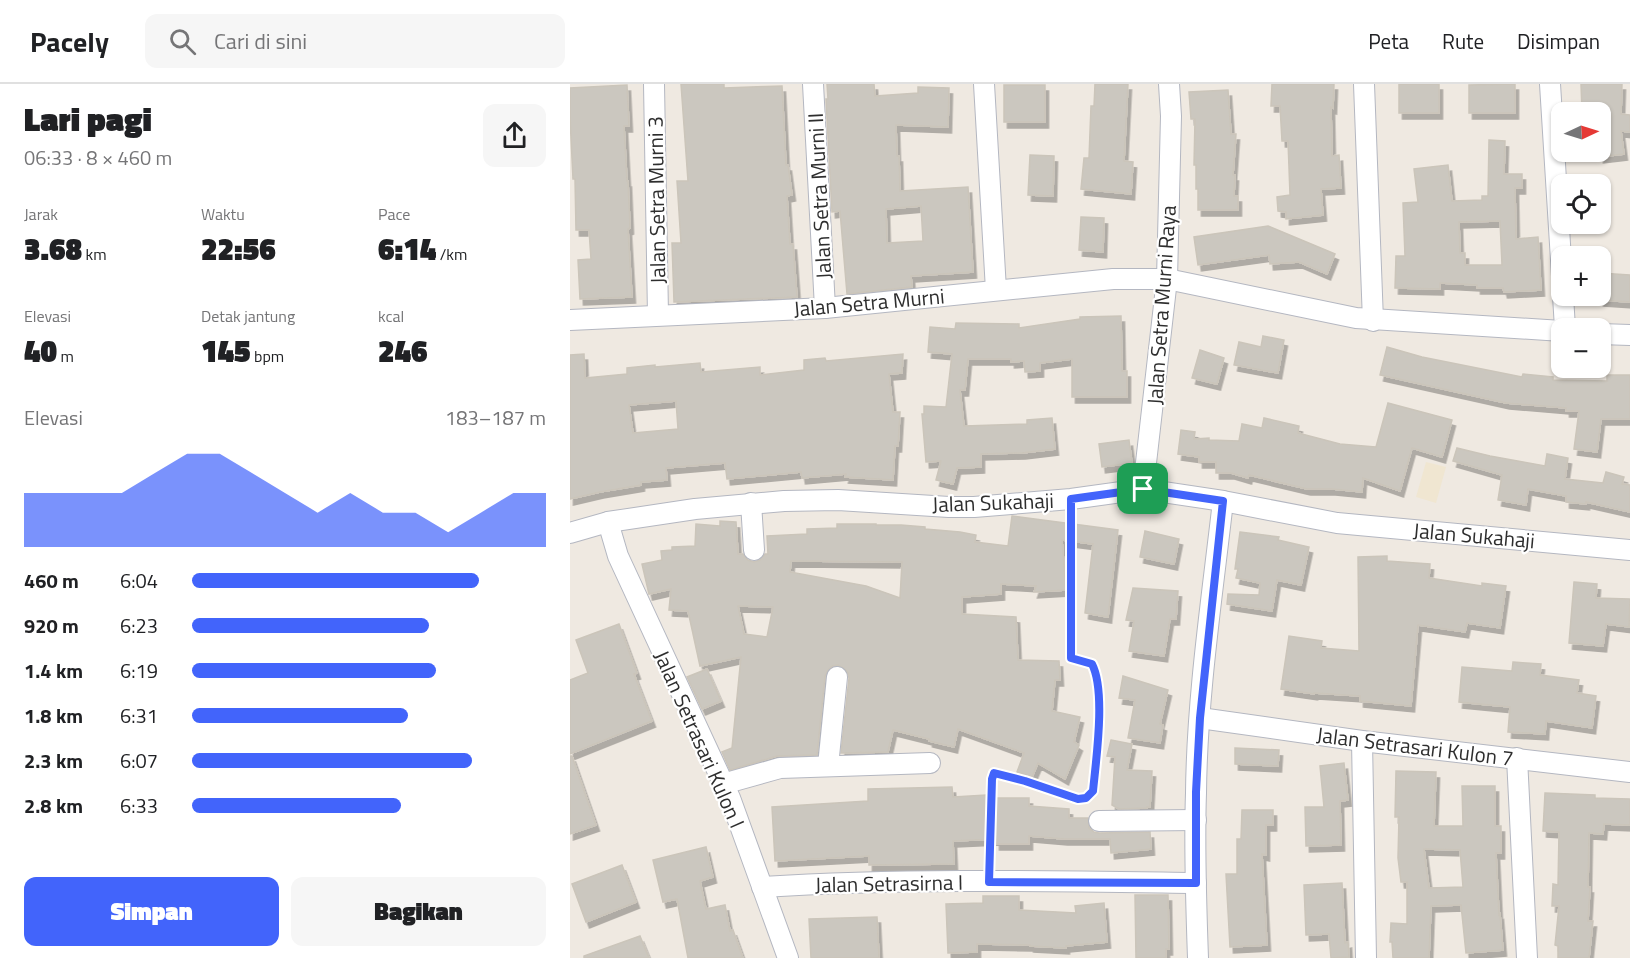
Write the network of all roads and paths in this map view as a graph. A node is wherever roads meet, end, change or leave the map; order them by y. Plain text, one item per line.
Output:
1 (654, 84) edge
2 (813, 84) edge
3 (984, 84) edge
4 (1169, 84) edge
5 (1364, 84) edge
6 (1551, 84) edge
7 (1560, 246) edge
8 (1167, 279) junction
9 (996, 290) junction
10 (825, 308) junction
11 (658, 315) junction
12 (570, 320) edge
13 (1373, 321) junction
14 (1551, 329) edge
15 (1611, 334) edge
16 (1630, 335) edge
17 (1143, 489) junction
18 (1071, 499) junction
19 (1223, 501) junction
20 (751, 503) junction
21 (608, 522) junction
22 (570, 533) edge
23 (754, 550) dead end
24 (1630, 550) edge
25 (837, 677) dead end
26 (1200, 718) junction
27 (1362, 741) junction
28 (1517, 758) junction
29 (930, 763) dead end
30 (828, 766) junction
31 (1630, 772) edge
32 (723, 784) junction
33 (1196, 820) junction
34 (1099, 821) dead end
35 (989, 882) junction
36 (1196, 883) junction
37 (762, 887) junction
38 (788, 958) edge
39 (1198, 958) edge
40 (1366, 958) edge
41 (1527, 958) edge

1 - 11 street, Jalan Setra Murni 3
2 - 10 street, Jalan Setra Murni II
3 - 9 street
4 - 8 street, Jalan Setra Murni Raya
5 - 13 street
6 - 7 street
8 - 9 street, Jalan Setra Murni
8 - 13 street, Jalan Setra Murni
8 - 17 street, Jalan Setra Murni Raya
9 - 10 street, Jalan Setra Murni
10 - 11 street, Jalan Setra Murni
11 - 12 street, Jalan Setra Murni
13 - 14 street, Jalan Setra Murni
15 - 16 street
17 - 18 street, Jalan Sukahaji
17 - 19 street, Jalan Sukahaji
18 - 20 street, Jalan Sukahaji
18 - 35 path
19 - 24 street, Jalan Sukahaji
19 - 26 street
20 - 21 street, Jalan Sukahaji
20 - 23 street
21 - 22 street, Jalan Sukahaji
21 - 32 street, Jalan Setrasari Kulon I
25 - 30 street
26 - 27 street, Jalan Setrasari Kulon 7
26 - 33 street
27 - 28 street, Jalan Setrasari Kulon 7
27 - 40 street
28 - 31 street, Jalan Setrasari Kulon 7
28 - 41 street
29 - 30 street
30 - 32 street
32 - 37 street, Jalan Setrasari Kulon I
33 - 34 street
33 - 36 street
35 - 36 street, Jalan Setrasirna I
35 - 37 street, Jalan Setrasirna I
36 - 39 street
37 - 38 street, Jalan Setrasari Kulon I

